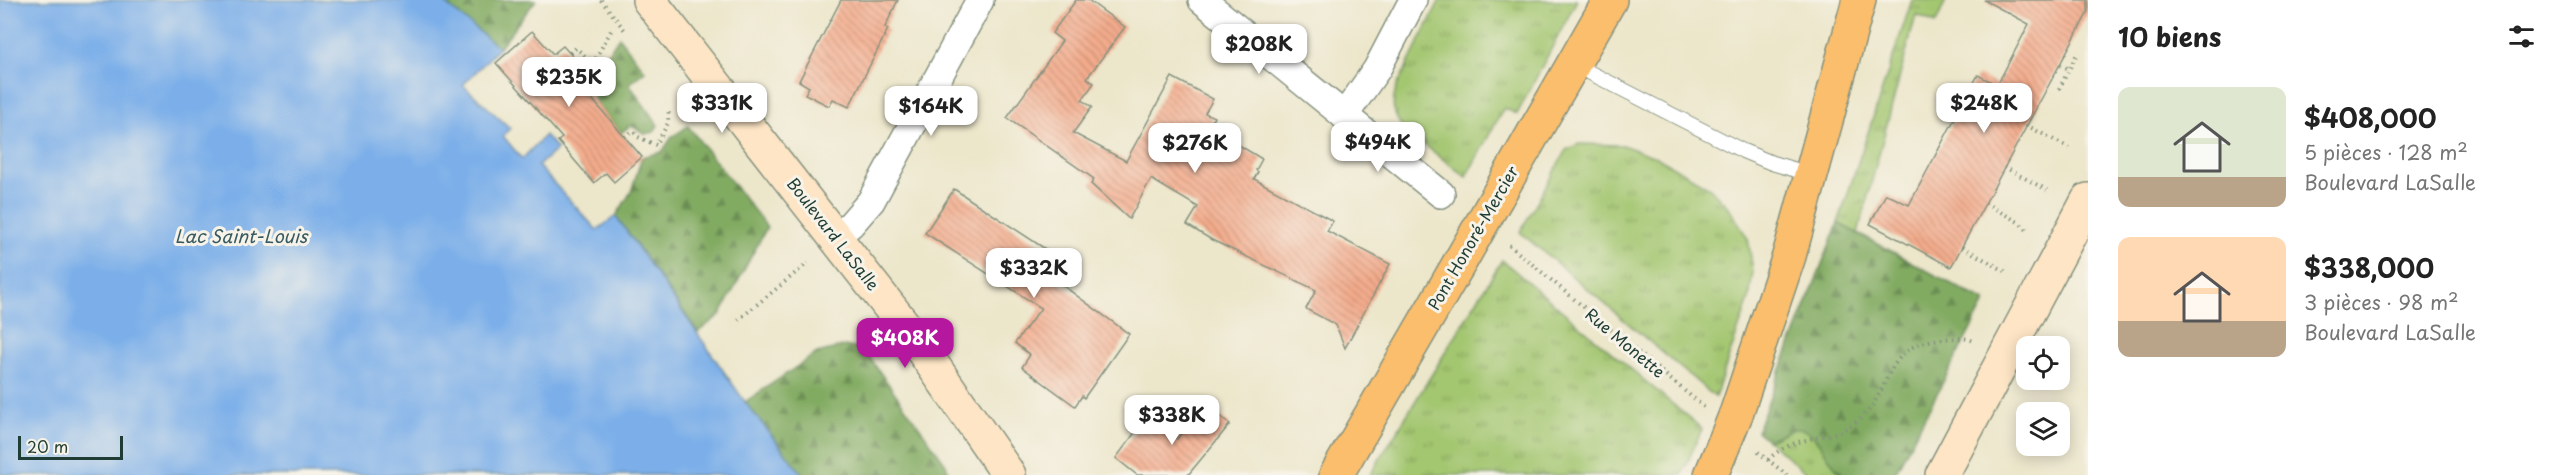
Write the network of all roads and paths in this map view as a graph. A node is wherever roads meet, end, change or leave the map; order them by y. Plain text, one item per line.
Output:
1 (649, 0) edge
2 (980, 0) edge
3 (1202, 0) edge
4 (1413, 0) edge
5 (1610, 0) edge
6 (1859, 0) edge
7 (612, 29) dead end
8 (2078, 52) dead end
9 (570, 53) dead end
10 (1573, 64) junction
11 (2060, 65) dead end
12 (2069, 69) junction
13 (2060, 89) dead end
14 (669, 109) dead end
15 (1344, 117) junction
16 (2026, 125) dead end
17 (625, 137) dead end
18 (2069, 148) dead end
19 (2004, 167) dead end
20 (1813, 175) junction
21 (2047, 190) dead end
22 (1441, 194) dead end
23 (1985, 203) dead end
24 (2086, 211) edge
25 (2027, 230) dead end
26 (836, 237) junction
27 (1507, 243) dead end
28 (1962, 247) dead end
29 (814, 271) dead end
30 (2005, 271) dead end
31 (738, 320) dead end
32 (1971, 339) dead end
33 (1721, 412) junction
34 (1728, 455) edge
35 (1768, 460) junction
36 (1009, 475) edge
37 (1336, 475) edge
38 (1787, 475) edge
39 (1942, 475) edge

1 - 26 main road, Boulevard LaSalle
2 - 26 street
3 - 15 street
4 - 15 street
5 - 10 highway, Pont Honoré-Mercier
6 - 20 highway
7 - 9 path
8 - 12 path
10 - 20 lane
10 - 37 highway, Pont Honoré-Mercier, bridge
11 - 12 path
12 - 13 path
14 - 17 path
15 - 22 street
16 - 18 path
19 - 21 path
20 - 33 highway
23 - 25 path
24 - 39 main road
26 - 36 main road, Boulevard LaSalle
27 - 33 path, Rue Monette
28 - 30 path
29 - 31 path
32 - 35 path
33 - 34 highway, bridge
34 - 35 path
35 - 38 path

